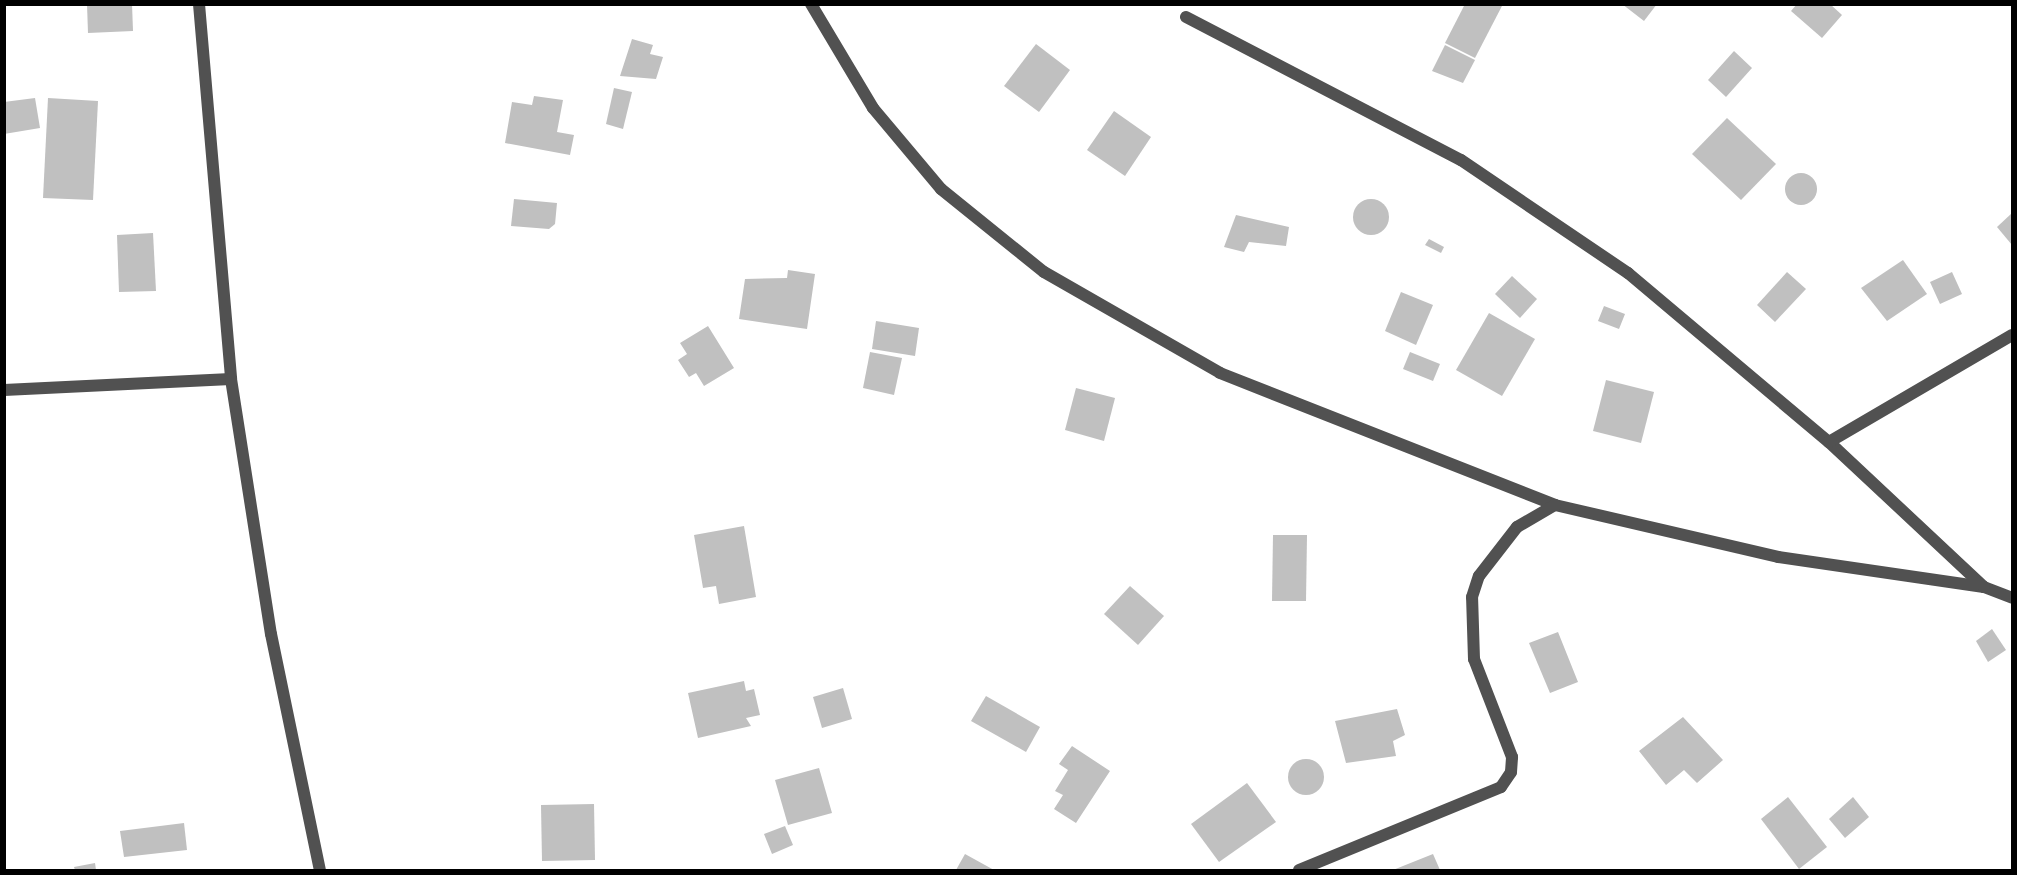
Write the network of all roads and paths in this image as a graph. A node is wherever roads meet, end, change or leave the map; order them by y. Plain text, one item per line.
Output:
1 (199, 4) edge
2 (811, 4) edge
3 (1186, 17) dead end
4 (2013, 335) edge
5 (231, 380) junction
6 (4, 390) edge
7 (1829, 442) junction
8 (1555, 505) junction
9 (1984, 587) junction
10 (2013, 598) edge
11 (320, 870) edge
12 (1299, 870) edge

1 - 5 street
2 - 8 street
3 - 7 street
4 - 7 street
5 - 6 street
5 - 11 street
7 - 9 street
8 - 9 street
8 - 12 street
9 - 10 street

